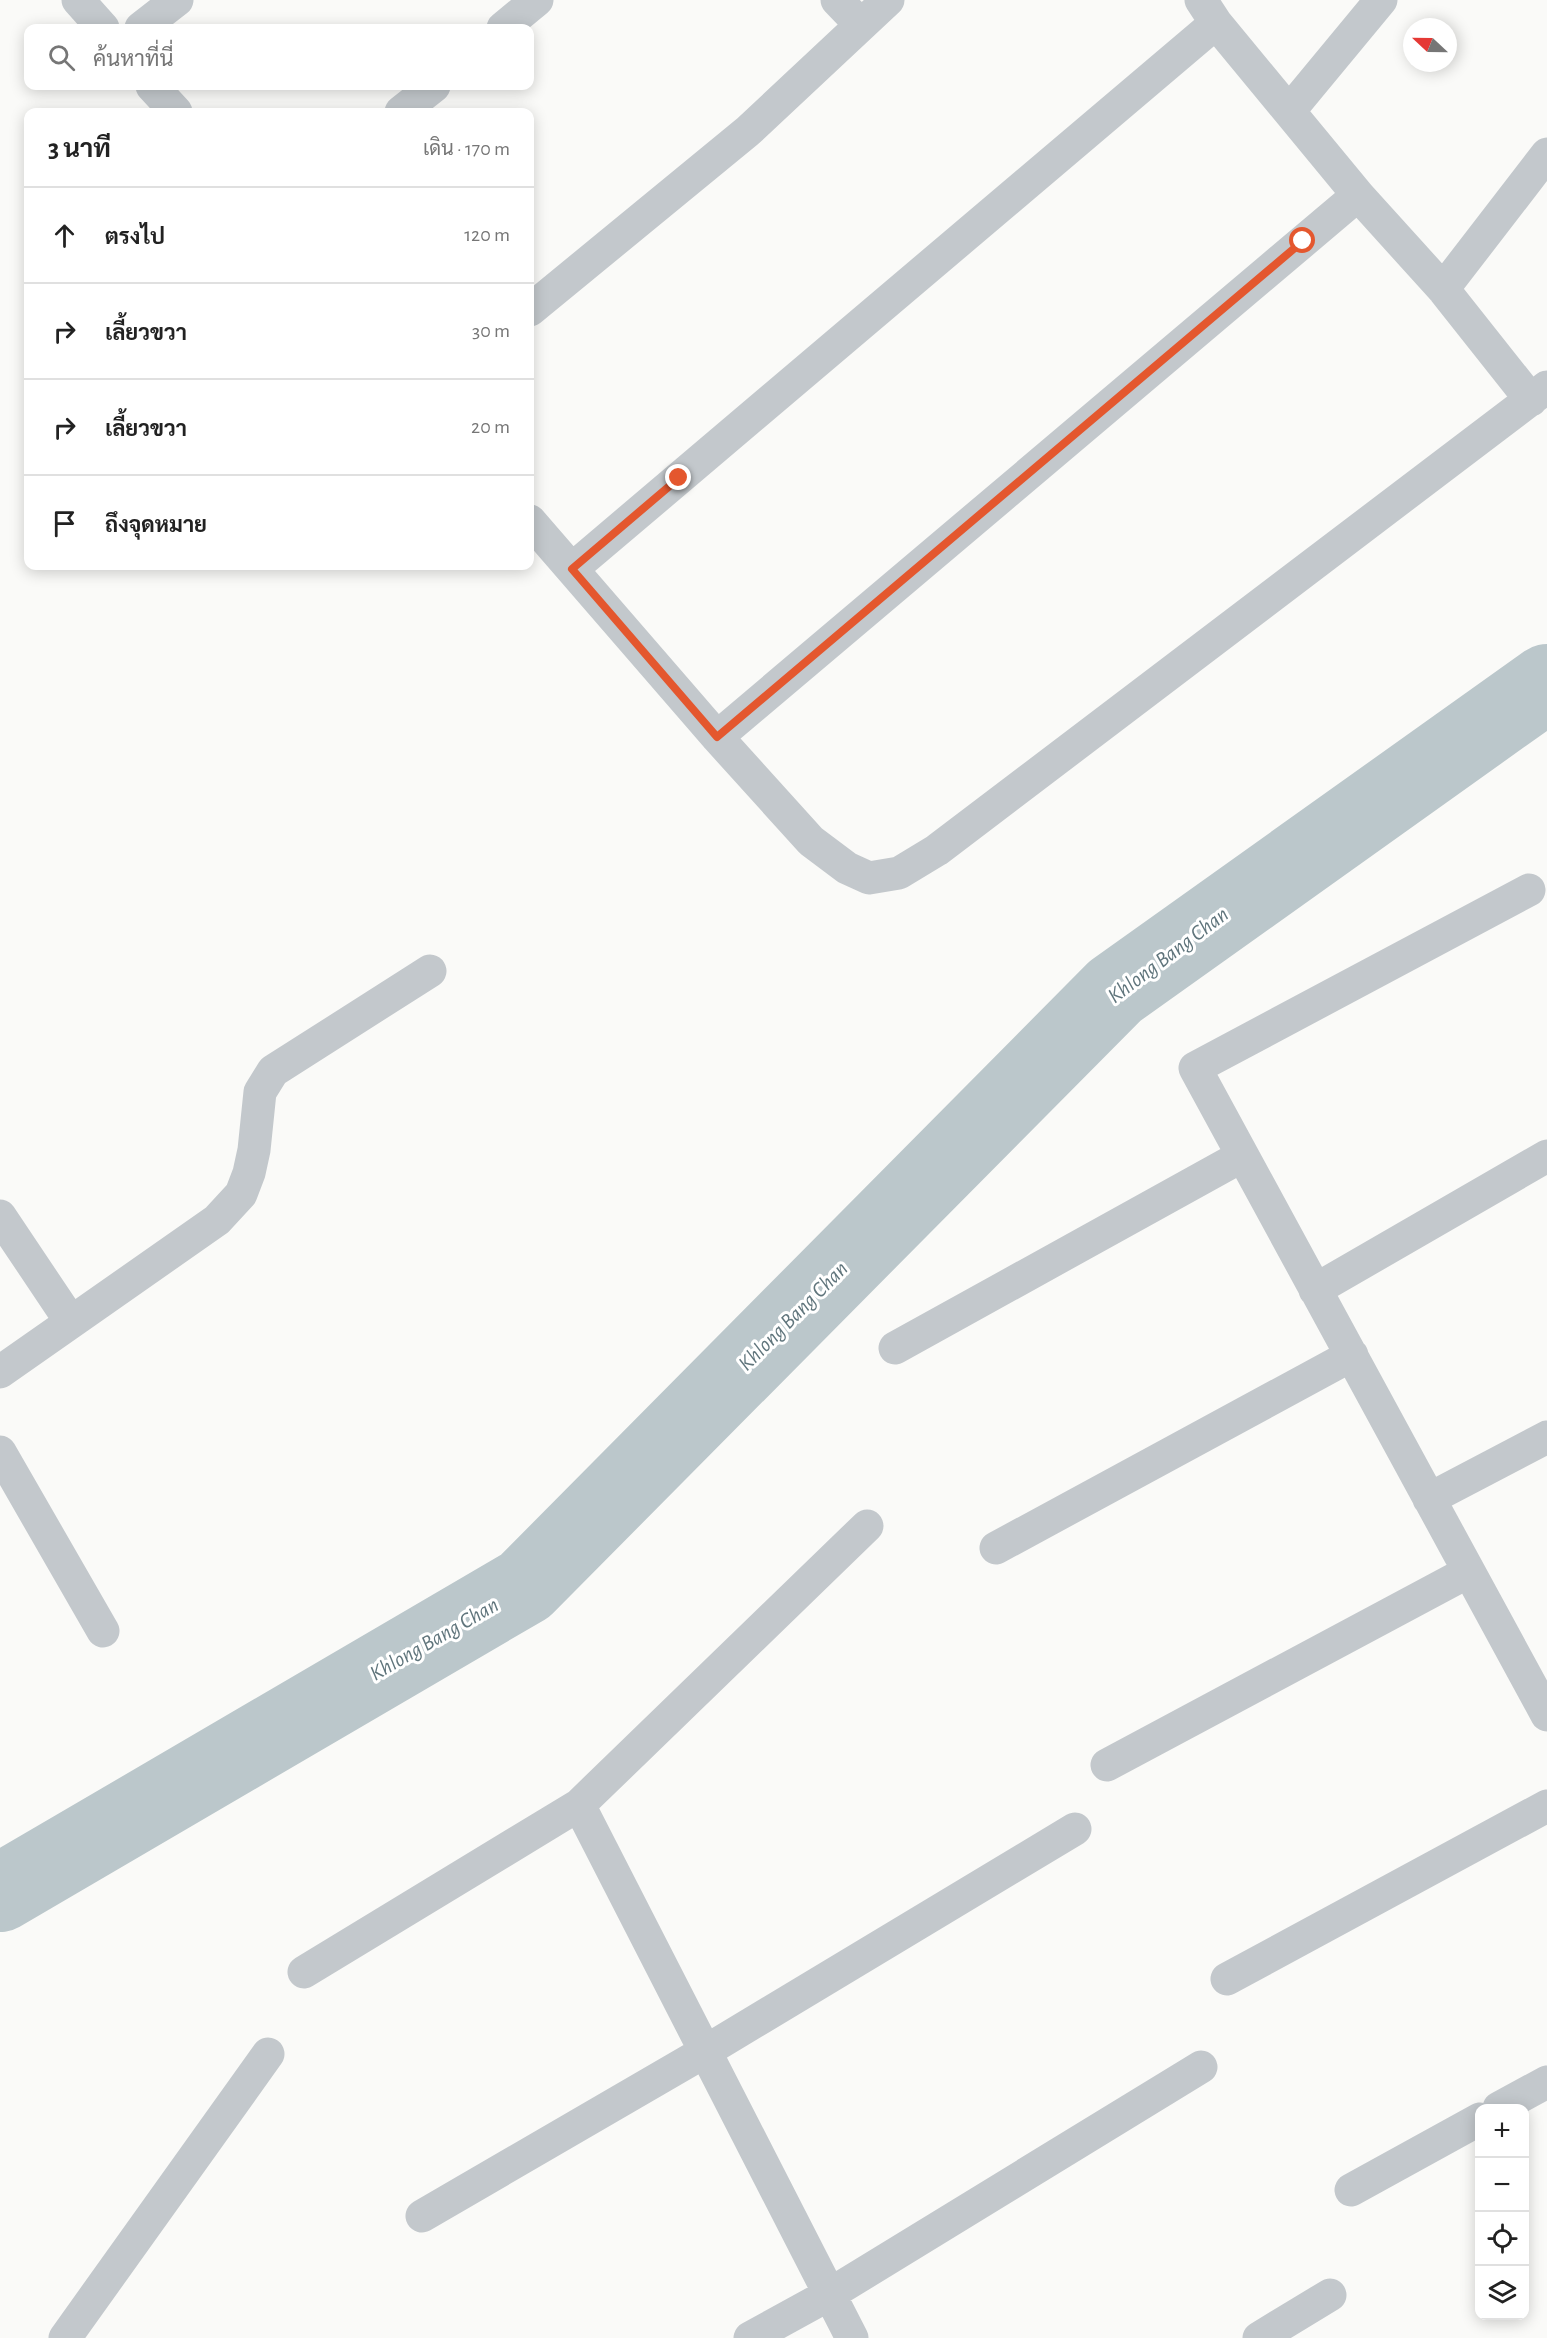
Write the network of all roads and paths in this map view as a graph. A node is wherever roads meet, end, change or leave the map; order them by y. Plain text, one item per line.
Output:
1 (78, 0) edge
2 (177, 0) edge
3 (537, 0) edge
4 (837, 0) edge
5 (888, 0) edge
6 (1381, 0) edge
7 (1208, 11) edge
8 (99, 24) edge
9 (146, 24) edge
10 (508, 24) edge
11 (861, 26) junction
12 (156, 90) edge
13 (429, 90) edge
14 (172, 108) edge
15 (406, 108) edge
16 (1290, 110) junction
17 (1547, 154) edge
18 (1358, 195) junction
19 (1443, 289) junction
20 (534, 307) edge
21 (1539, 393) edge
22 (534, 526) edge
23 (572, 569) junction
24 (717, 737) junction
25 (1529, 890) dead end
26 (430, 971) dead end
27 (1242, 1156) junction
28 (1547, 1156) edge
29 (0, 1216) edge
30 (1315, 1290) junction
31 (71, 1322) junction
32 (895, 1348) dead end
33 (1352, 1355) junction
34 (0, 1372) edge
35 (1547, 1437) edge
36 (0, 1452) edge
37 (1429, 1499) junction
38 (867, 1526) dead end
39 (996, 1548) dead end
40 (1468, 1572) junction
41 (103, 1631) dead end
42 (1547, 1715) edge
43 (1107, 1765) dead end
44 (579, 1805) junction
45 (1547, 1806) edge
46 (1075, 1830) dead end
47 (304, 1972) dead end
48 (1227, 1979) dead end
49 (706, 2051) junction
50 (268, 2054) dead end
51 (1201, 2067) dead end
52 (1547, 2082) edge
53 (1508, 2104) edge
54 (1475, 2121) edge
55 (1351, 2190) dead end
56 (422, 2216) dead end
57 (830, 2294) junction
58 (1330, 2295) dead end
59 (65, 2338) edge
60 (750, 2338) edge
61 (852, 2338) edge
62 (1259, 2338) edge

1 - 8 street
2 - 9 street
3 - 10 street
4 - 11 street
5 - 11 street
6 - 16 street
7 - 16 street
7 - 23 street
11 - 20 street
12 - 14 street
13 - 15 street
16 - 18 street
17 - 19 street
18 - 19 street
18 - 24 street
19 - 21 street
21 - 24 street
22 - 23 street
23 - 24 street
25 - 27 street
26 - 31 street
27 - 30 street
27 - 32 street
28 - 30 street
29 - 31 street
30 - 33 street
31 - 34 street
33 - 37 street
33 - 39 street
35 - 37 street
36 - 41 street
37 - 40 street
38 - 44 street
40 - 42 street
40 - 43 street
44 - 47 street
44 - 49 street
45 - 48 street
46 - 49 street
49 - 56 street
49 - 57 street
50 - 59 street
51 - 57 street
52 - 53 street
54 - 55 street
57 - 60 street
57 - 61 street
58 - 62 street

